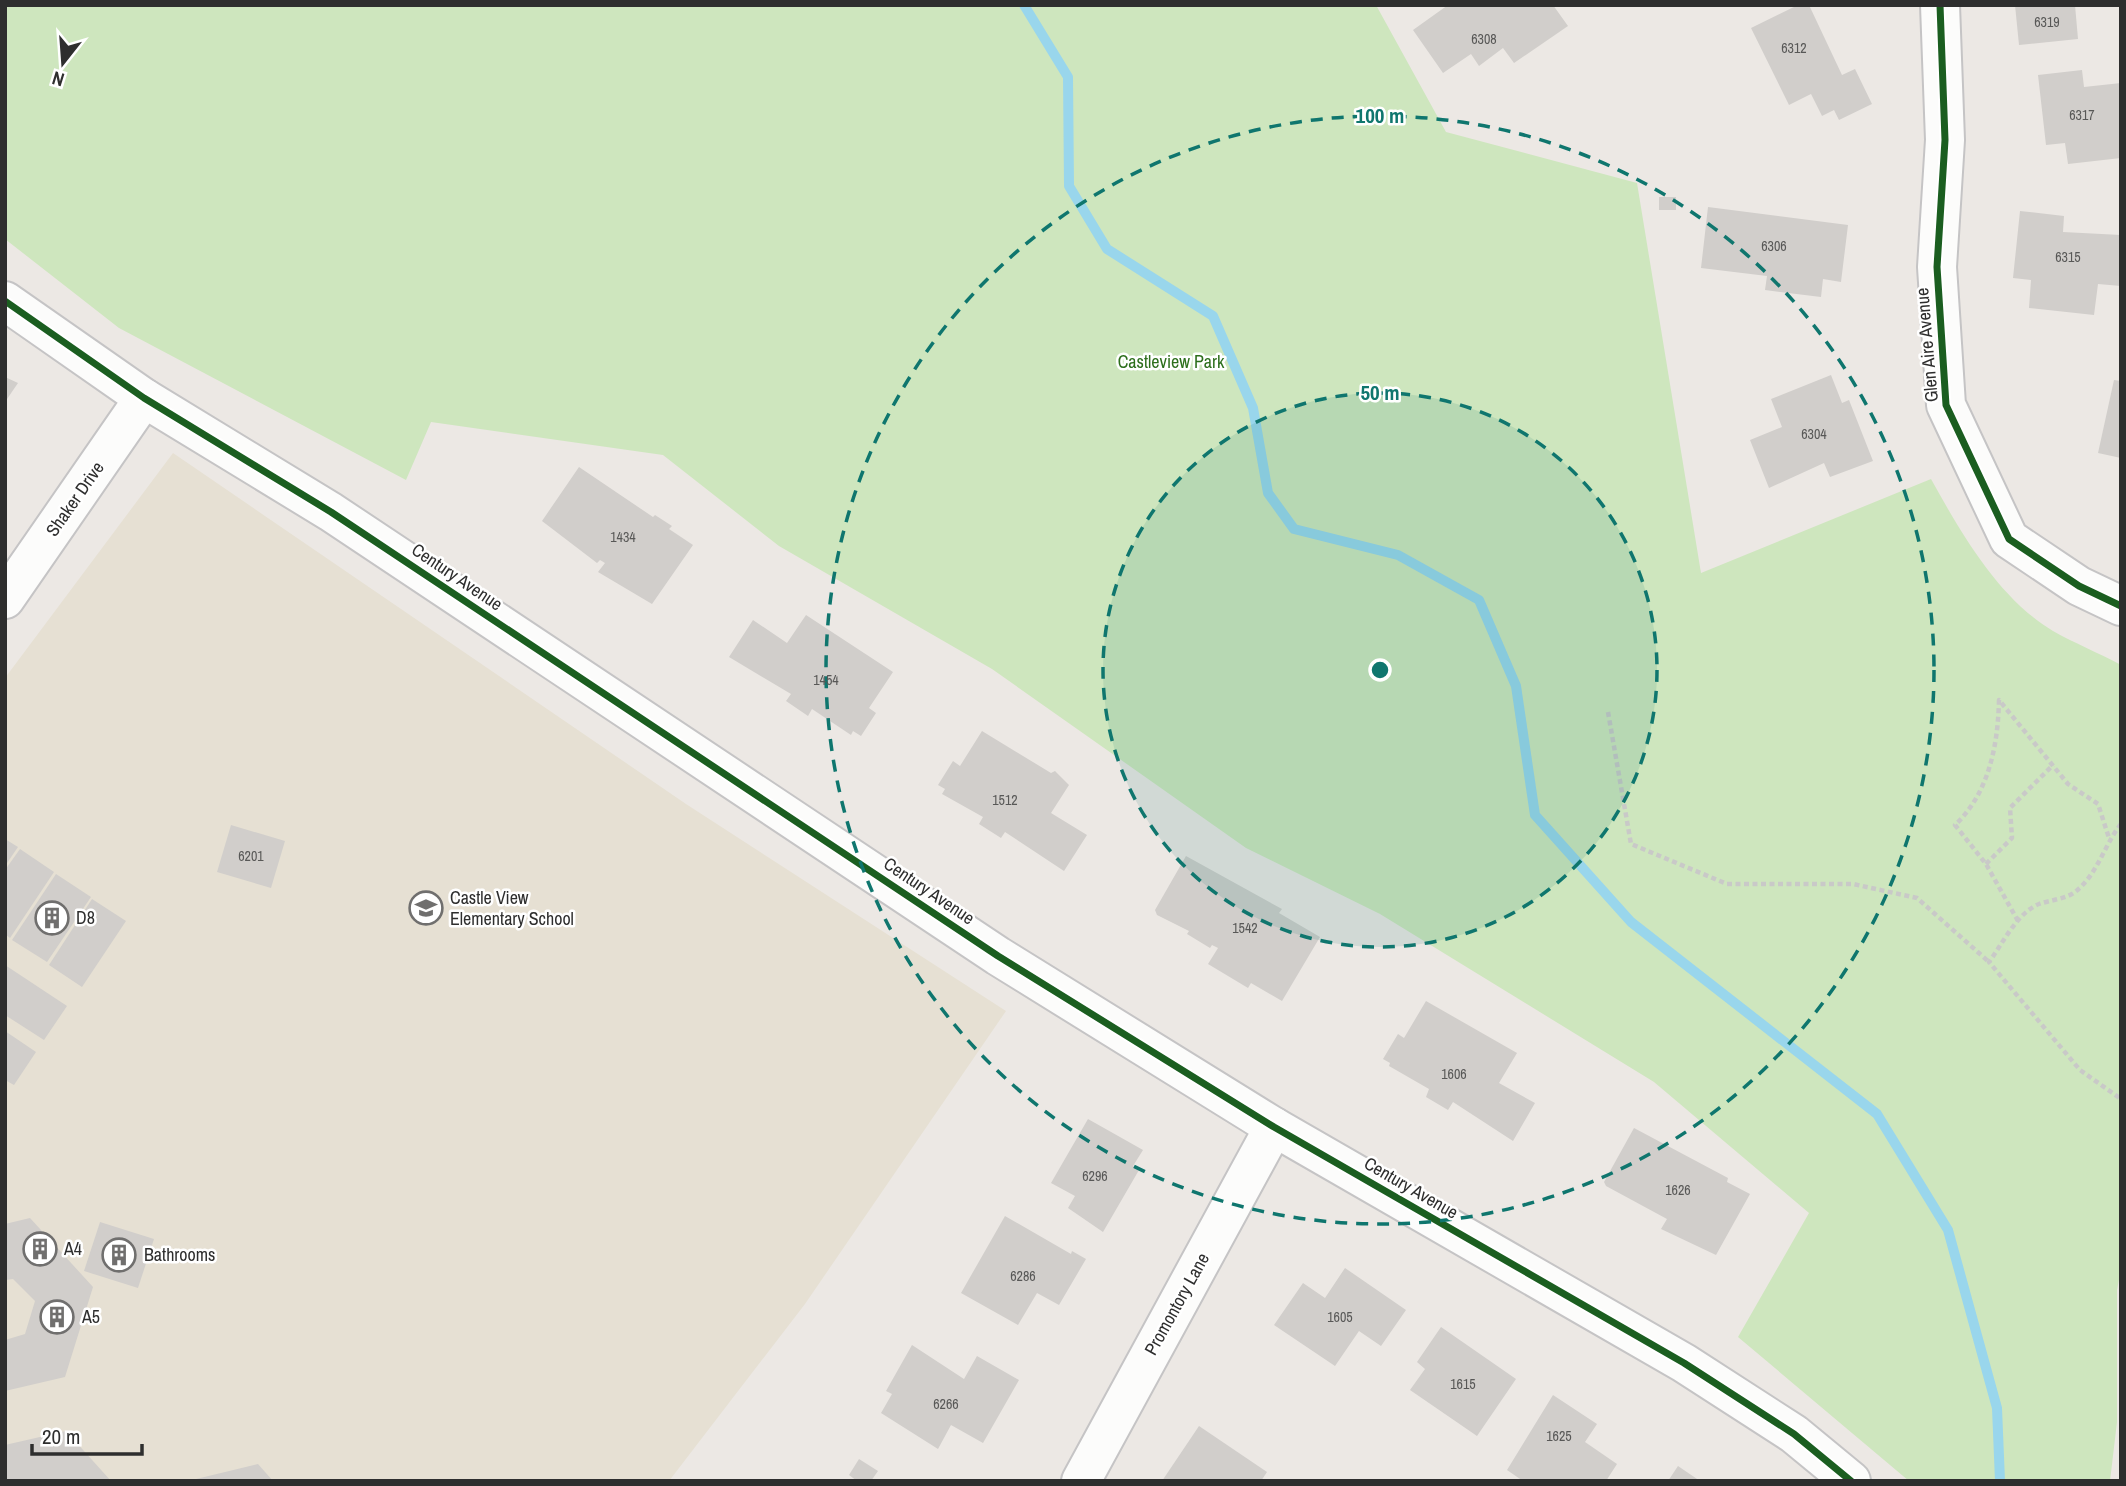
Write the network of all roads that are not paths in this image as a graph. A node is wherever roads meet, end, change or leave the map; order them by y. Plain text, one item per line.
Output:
1 (1940, 5) edge
2 (5, 301) edge
3 (144, 398) junction
4 (5, 599) edge
5 (2121, 606) edge
6 (1274, 1127) junction
7 (1080, 1481) edge
8 (1851, 1481) edge

1 - 5 street, Glen Aire Avenue
2 - 3 street, Century Avenue
3 - 4 street, Shaker Drive
3 - 6 street, Century Avenue
6 - 7 street, Promontory Lane
6 - 8 street, Century Avenue

